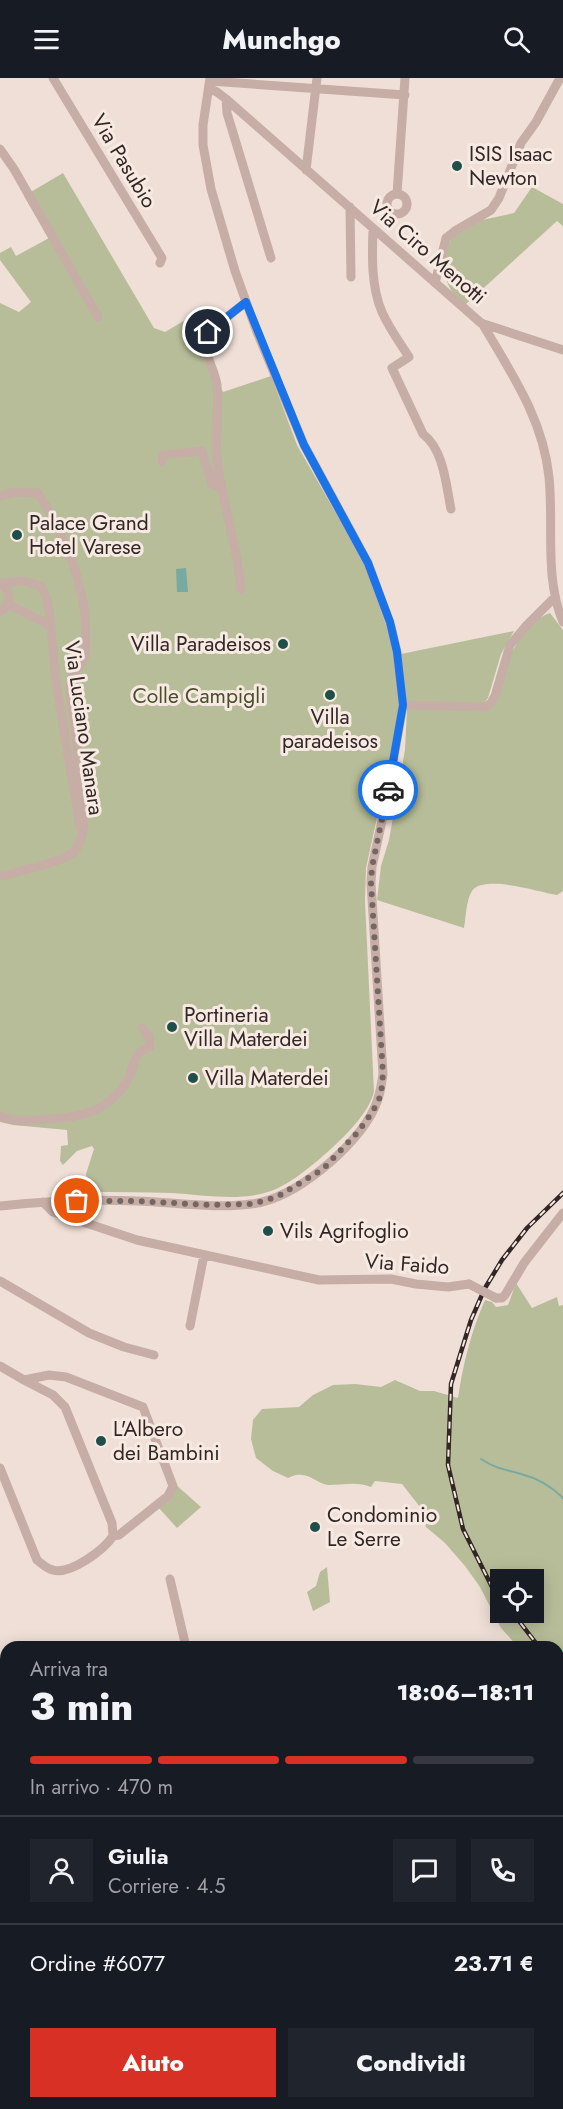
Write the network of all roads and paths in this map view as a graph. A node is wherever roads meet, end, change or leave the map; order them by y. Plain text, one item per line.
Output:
1 (317, 78) edge
2 (405, 78) edge
3 (56, 79) edge
4 (561, 79) edge
5 (210, 83) edge
6 (316, 90) junction
7 (405, 95) junction
8 (226, 99) junction
9 (0, 149) edge
10 (306, 170) junction
11 (397, 194) dead end
12 (350, 207) junction
13 (373, 228) junction
14 (271, 258) dead end
15 (160, 263) dead end
16 (351, 277) dead end
17 (435, 284) junction
18 (246, 302) junction
19 (98, 317) dead end
20 (482, 323) junction
21 (563, 350) edge
22 (162, 461) dead end
23 (222, 484) junction
24 (0, 496) edge
25 (451, 509) dead end
26 (0, 583) edge
27 (241, 589) dead end
28 (554, 598) junction
29 (8, 604) junction
30 (0, 612) edge
31 (563, 622) edge
32 (51, 626) junction
33 (403, 705) junction
34 (81, 834) junction
35 (0, 875) edge
36 (142, 1028) dead end
37 (0, 1116) edge
38 (43, 1202) junction
39 (0, 1206) edge
40 (563, 1213) edge
41 (204, 1255) junction
42 (0, 1281) edge
43 (190, 1326) dead end
44 (154, 1355) dead end
45 (0, 1366) edge
46 (24, 1380) junction
47 (0, 1468) edge
48 (113, 1536) junction
49 (170, 1579) dead end
50 (185, 1641) edge

1 - 6 street
2 - 7 street
3 - 15 street, Via Pasubio
4 - 17 street
5 - 6 street
5 - 8 street, Via Ciro Menotti
5 - 18 street
6 - 7 street
6 - 10 street
7 - 11 street
8 - 10 street, Via Ciro Menotti
8 - 14 street
9 - 19 street
10 - 12 street, Via Ciro Menotti
12 - 13 street, Via Ciro Menotti
12 - 16 street, Via Ciro Menotti
13 - 17 street, Via Ciro Menotti
13 - 25 street
17 - 20 street, Via Ciro Menotti
18 - 23 street
18 - 33 street
20 - 21 street, Via Ciro Menotti
20 - 28 street, Via Ciro Menotti
22 - 23 street
23 - 27 street
24 - 34 street, Via Luciano Manara
26 - 29 street, Via Luciano Manara
26 - 32 street, Via Luciano Manara
28 - 31 street, Via Ciro Menotti
28 - 33 street
29 - 30 street
29 - 32 street, Via Luciano Manara
32 - 34 street, Via Luciano Manara
33 - 38 street
34 - 35 street, Via Luciano Manara
36 - 37 street
38 - 39 street
38 - 41 street, Via Faido
40 - 41 street, Via Faido, bridge
41 - 43 street
42 - 44 street
45 - 46 street
46 - 48 street
46 - 48 street
47 - 48 street
49 - 50 street

